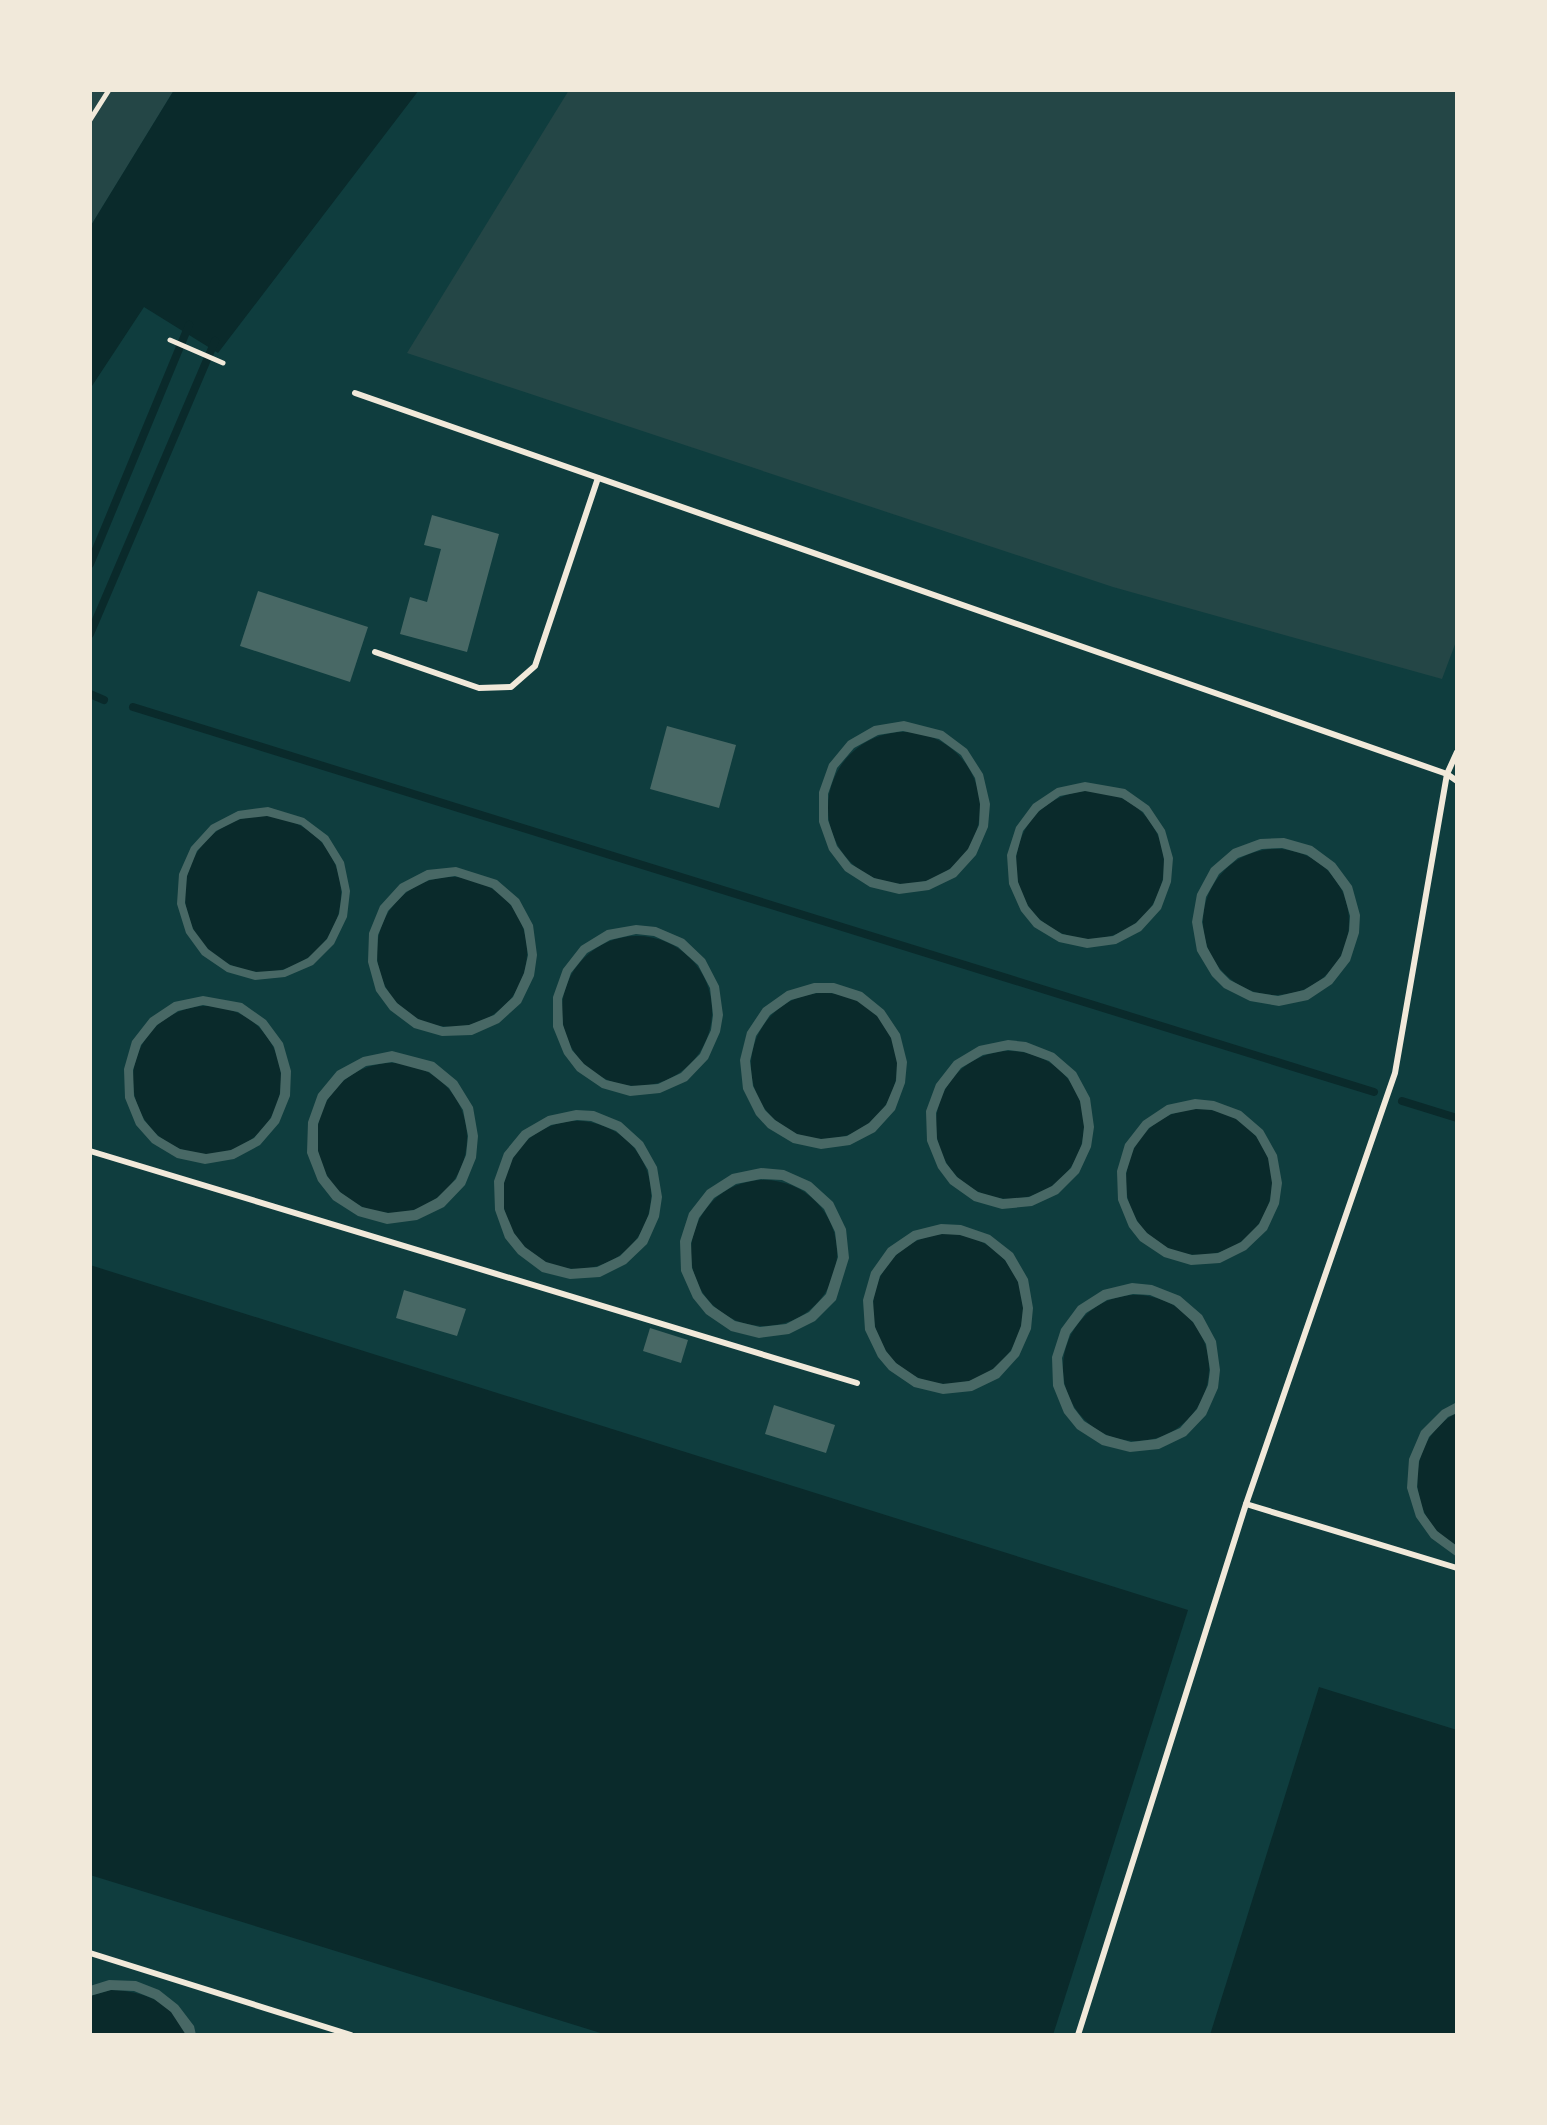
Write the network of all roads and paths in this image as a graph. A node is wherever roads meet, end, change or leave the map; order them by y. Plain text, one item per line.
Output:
1 (109, 90) edge
2 (90, 120) edge
3 (170, 340) dead end
4 (223, 363) dead end
5 (355, 393) dead end
6 (598, 478) junction
7 (375, 652) dead end
8 (1457, 752) edge
9 (1447, 774) junction
10 (1457, 781) edge
11 (90, 1151) edge
12 (857, 1383) dead end
13 (1246, 1504) junction
14 (1457, 1568) edge
15 (90, 1953) edge
16 (351, 2035) edge
17 (1078, 2035) edge

1 - 2 path
3 - 4 path
5 - 6 lane
6 - 7 lane
6 - 9 lane
8 - 9 lane
9 - 10 lane
9 - 13 lane
11 - 12 lane
13 - 14 lane
13 - 17 lane
15 - 16 lane

